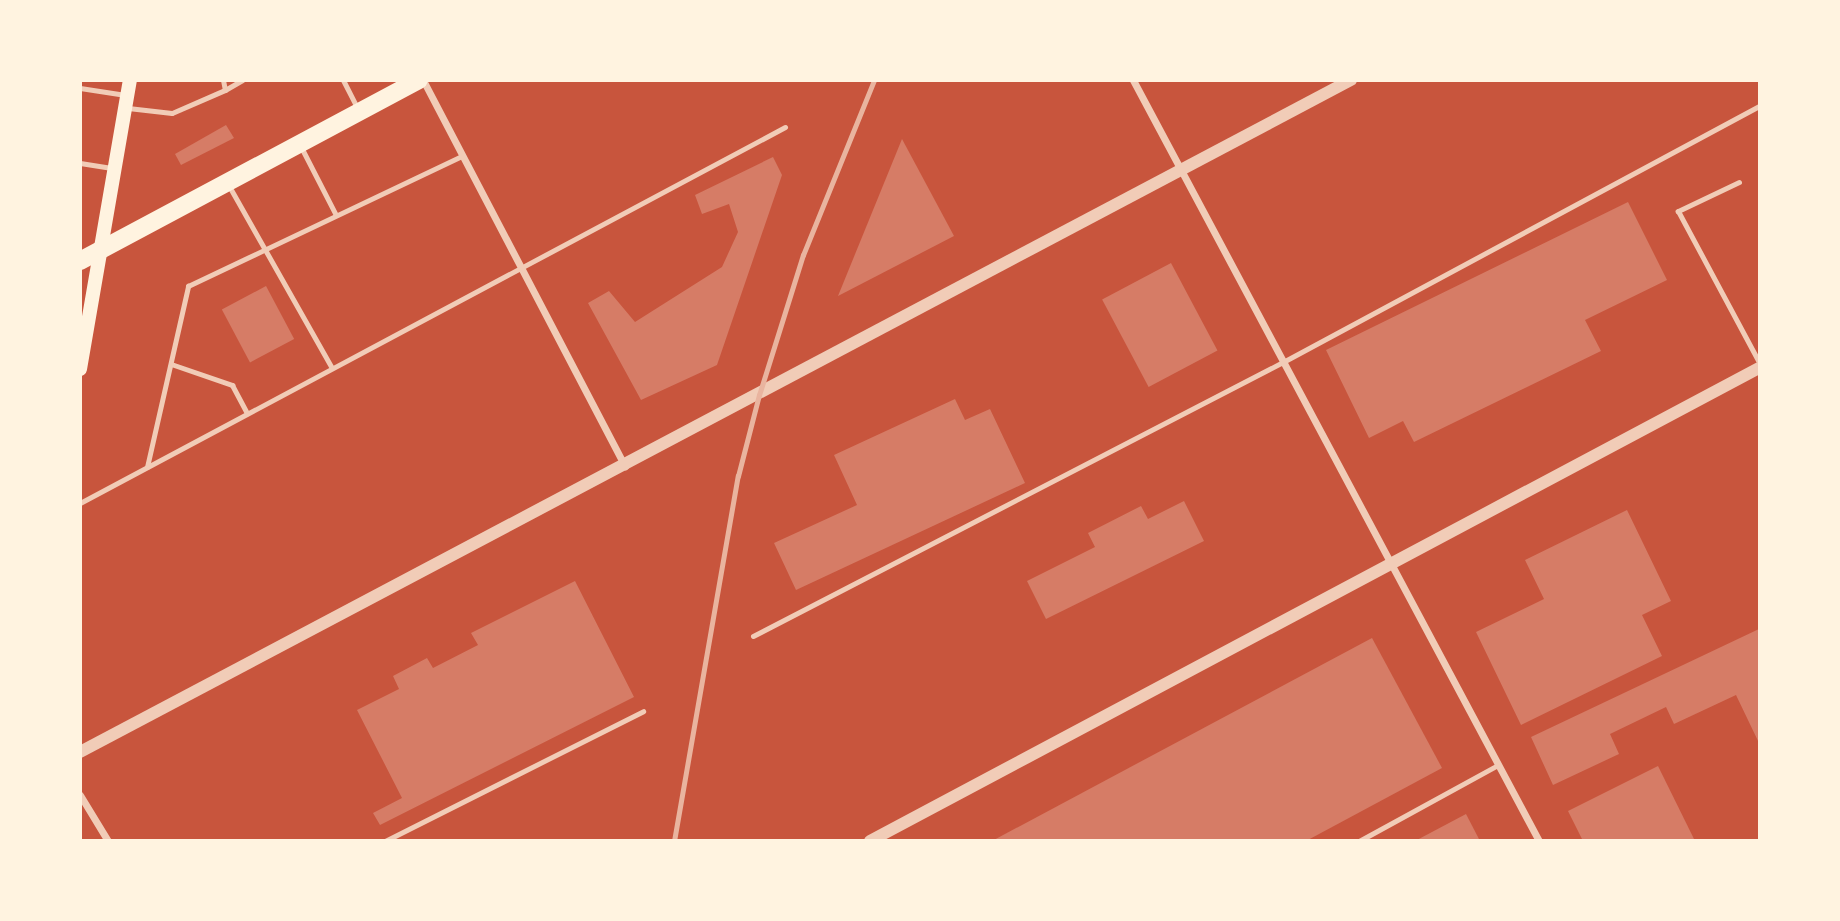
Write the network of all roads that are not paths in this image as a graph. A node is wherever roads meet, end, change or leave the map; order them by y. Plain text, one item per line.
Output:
1 (223, 80) edge
2 (242, 80) edge
3 (343, 80) edge
4 (421, 80) edge
5 (1133, 80) edge
6 (1351, 80) edge
7 (80, 88) edge
8 (225, 90) junction
9 (128, 95) edge
10 (1759, 106) edge
11 (360, 112) junction
12 (785, 127) dead end
13 (300, 144) junction
14 (462, 156) junction
15 (80, 163) edge
16 (116, 169) junction
17 (1181, 169) junction
18 (1739, 182) dead end
19 (227, 183) junction
20 (336, 215) junction
21 (265, 249) junction
22 (102, 250) junction
23 (80, 261) edge
24 (520, 267) junction
25 (1283, 362) junction
26 (1759, 362) edge
27 (170, 364) junction
28 (331, 368) junction
29 (1759, 368) edge
30 (80, 369) edge
31 (247, 413) junction
32 (147, 467) junction
33 (625, 467) junction
34 (80, 503) edge
35 (1391, 564) junction
36 (753, 636) dead end
37 (643, 711) dead end
38 (80, 752) edge
39 (1498, 765) junction
40 (80, 795) edge
41 (108, 841) edge
42 (385, 841) edge
43 (870, 841) edge
44 (1359, 841) edge
45 (1539, 841) edge

1 - 8 lane
2 - 8 lane
3 - 11 lane
4 - 11 main road
4 - 14 street
5 - 17 street
6 - 17 street
7 - 9 lane
8 - 9 lane
9 - 16 main road
10 - 25 lane
11 - 13 main road
12 - 24 lane
13 - 19 main road
13 - 20 lane
14 - 20 lane
14 - 24 street
15 - 16 lane
16 - 22 main road
17 - 25 street
17 - 33 street
18 - 26 lane
19 - 21 lane
19 - 22 main road
20 - 21 lane
21 - 27 lane
21 - 28 lane
22 - 23 main road
22 - 30 main road
24 - 28 lane
24 - 33 street
25 - 35 street
25 - 36 lane
27 - 31 lane
27 - 32 lane
28 - 31 lane
29 - 35 street
31 - 32 lane
32 - 34 lane
33 - 38 street
35 - 39 street
35 - 43 street
37 - 42 lane
39 - 44 lane
39 - 45 street
40 - 41 street

